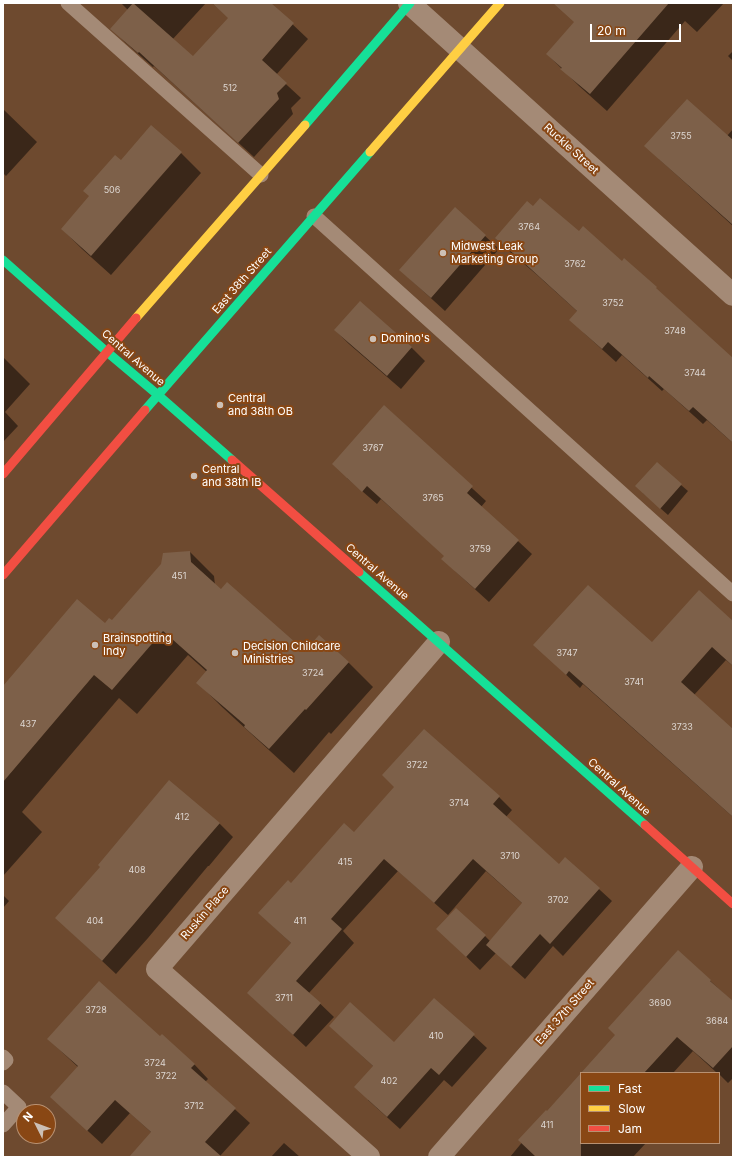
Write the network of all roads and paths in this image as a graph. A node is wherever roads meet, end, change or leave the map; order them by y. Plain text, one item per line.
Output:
1 (68, 3) edge
2 (409, 3) edge
3 (500, 3) edge
4 (460, 49) junction
5 (261, 175) junction
6 (314, 216) junction
7 (3, 260) edge
8 (733, 295) edge
9 (107, 352) junction
10 (158, 396) junction
11 (3, 474) edge
12 (3, 575) edge
13 (733, 594) edge
14 (439, 642) junction
15 (692, 867) junction
16 (733, 904) edge
17 (3, 1057) edge
18 (3, 1063) edge
19 (3, 1092) edge
20 (3, 1125) edge
21 (369, 1157) edge
22 (439, 1157) edge

1 - 5 lane
2 - 4 street, Ruckle Street
2 - 5 main road
3 - 4 main road, East 38th Street
4 - 6 main road, East 38th Street
4 - 8 street, Ruckle Street
5 - 9 main road
6 - 10 main road, East 38th Street
6 - 13 lane
7 - 9 main road, Central Avenue
9 - 10 main road, Central Avenue
9 - 11 main road
10 - 12 main road, East 38th Street
10 - 14 main road, Central Avenue
14 - 15 main road, Central Avenue
14 - 21 street, Ruskin Place
15 - 16 main road, Central Avenue
15 - 22 street, East 37th Street
17 - 18 lane
19 - 20 lane

